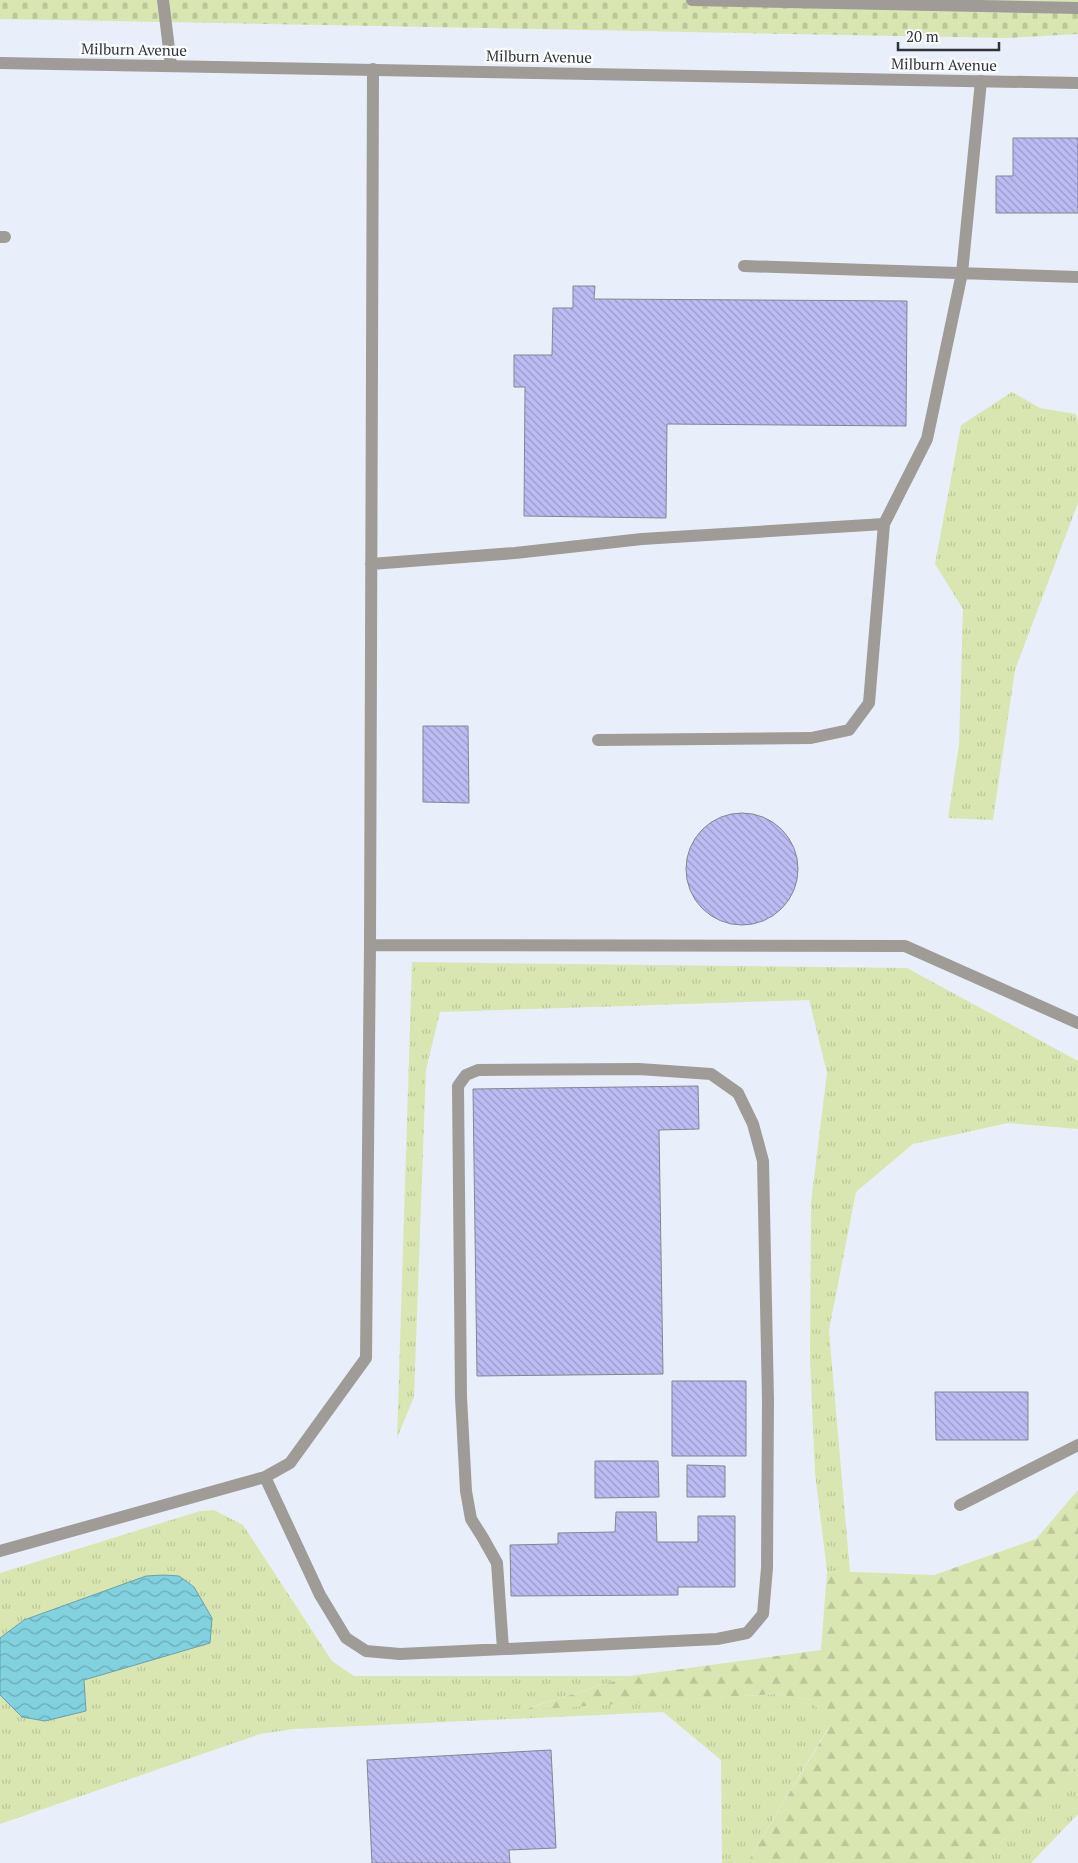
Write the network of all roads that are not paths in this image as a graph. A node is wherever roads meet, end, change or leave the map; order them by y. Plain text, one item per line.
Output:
1 (163, 0) edge
2 (692, 0) edge
3 (1008, 3) edge
4 (1078, 8) edge
5 (0, 63) edge
6 (171, 66) junction
7 (373, 69) junction
8 (982, 81) junction
9 (1078, 83) edge
10 (744, 266) dead end
11 (962, 273) junction
12 (1078, 277) edge
13 (884, 524) junction
14 (371, 564) junction
15 (598, 740) dead end
16 (370, 945) junction
17 (1078, 1023) edge
18 (1078, 1445) edge
19 (265, 1477) junction
20 (960, 1505) dead end
21 (0, 1551) edge
22 (502, 1649) junction

1 - 6 street
2 - 3 street
3 - 4 street
5 - 6 street, Milburn Avenue
6 - 7 street, Milburn Avenue
7 - 8 street, Milburn Avenue
7 - 14 street
8 - 9 street, Milburn Avenue
8 - 11 street
10 - 11 street
11 - 12 street
11 - 13 street
13 - 14 street
13 - 15 street
14 - 16 street
16 - 17 street
16 - 19 street
18 - 20 street
19 - 21 street
19 - 22 street
22 - 22 street

